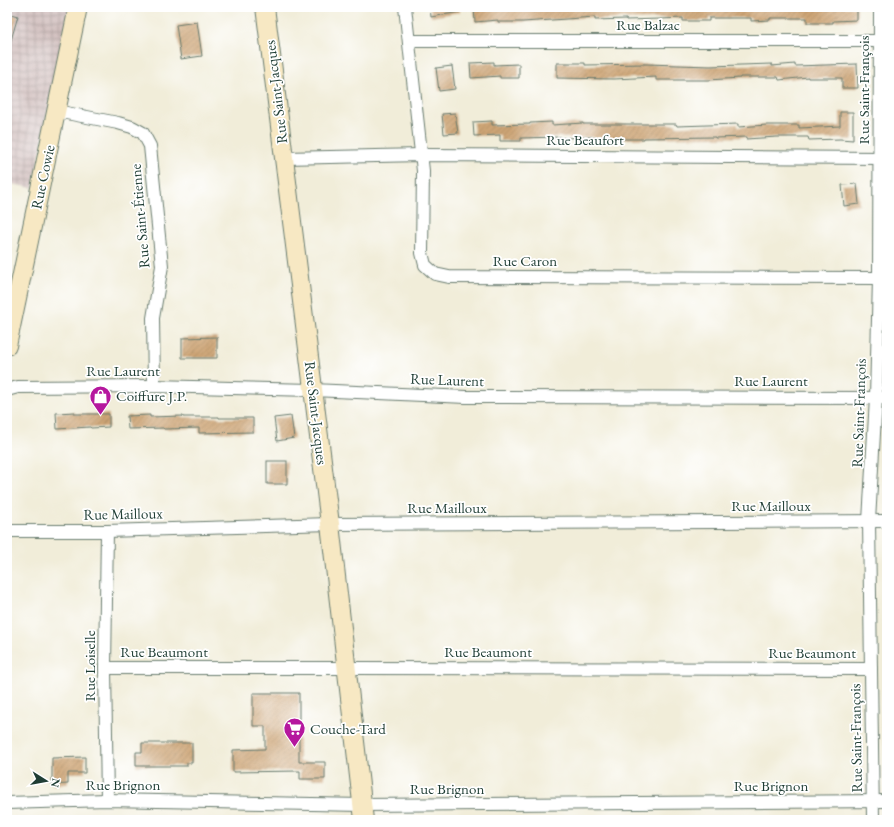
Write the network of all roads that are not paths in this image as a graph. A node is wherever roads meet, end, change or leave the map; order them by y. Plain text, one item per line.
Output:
1 (78, 7) edge
2 (265, 7) edge
3 (405, 7) edge
4 (880, 7) edge
5 (409, 41) junction
6 (884, 41) edge
7 (56, 111) junction
8 (422, 155) junction
9 (284, 158) junction
10 (883, 158) edge
11 (883, 278) edge
12 (7, 346) edge
13 (154, 386) junction
14 (7, 390) edge
15 (313, 390) junction
16 (882, 398) edge
17 (887, 521) edge
18 (870, 522) junction
19 (330, 524) junction
20 (7, 531) edge
21 (106, 531) junction
22 (106, 668) junction
23 (347, 668) junction
24 (871, 669) junction
25 (107, 800) junction
26 (887, 801) edge
27 (872, 802) junction
28 (7, 803) edge
29 (363, 813) edge
30 (873, 820) edge

1 - 7 main road, Rue Cowie
2 - 9 main road, Rue Saint-Jacques
3 - 5 street, Rue Caron
4 - 6 street, Rue Saint-François
5 - 6 street, Rue Balzac
5 - 8 street, Rue Caron
6 - 10 street, Rue Saint-François
7 - 12 main road, Rue Cowie
7 - 13 street, Rue Saint-Étienne
8 - 9 street, Rue Beaufort
8 - 10 street, Rue Beaufort
8 - 11 street, Rue Caron
9 - 15 main road, Rue Saint-Jacques
10 - 11 street, Rue Saint-François
11 - 16 street, Rue Saint-François
13 - 14 street, Rue Laurent
13 - 15 street, Rue Laurent
15 - 16 street, Rue Laurent
15 - 19 main road, Rue Saint-Jacques
16 - 18 street, Rue Saint-François
17 - 18 street, Rue Mailloux
18 - 19 street, Rue Mailloux
18 - 24 street, Rue Saint-François
19 - 21 street, Rue Mailloux
19 - 23 main road, Rue Saint-Jacques
20 - 21 street, Rue Mailloux
21 - 22 street, Rue Loiselle
22 - 23 street, Rue Beaumont
22 - 25 street, Rue Loiselle
23 - 24 street, Rue Beaumont
23 - 29 main road, Rue Saint-Jacques
24 - 27 street, Rue Saint-François
25 - 28 street, Rue Brignon
25 - 29 street, Rue Brignon
26 - 27 street, Rue Brignon
27 - 29 street, Rue Brignon
27 - 30 street, Rue Saint-François

